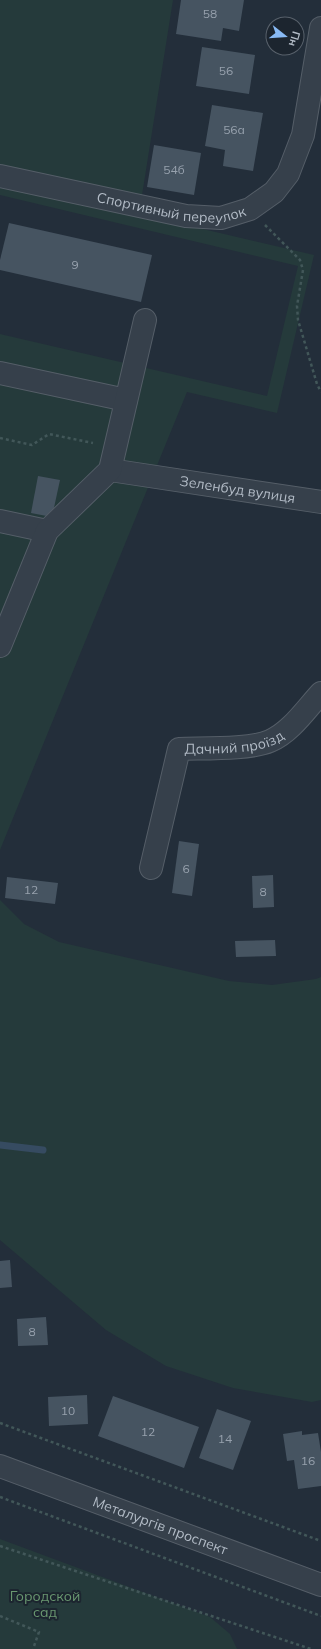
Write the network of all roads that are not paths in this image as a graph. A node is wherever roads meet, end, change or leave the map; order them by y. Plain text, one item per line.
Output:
1 (321, 28) edge
2 (0, 176) edge
3 (145, 320) dead end
4 (0, 373) edge
5 (126, 400) junction
6 (110, 470) junction
7 (321, 502) edge
8 (0, 521) edge
9 (47, 531) junction
10 (0, 646) edge
11 (321, 693) edge
12 (152, 868) dead end
13 (0, 1466) edge
14 (321, 1585) edge

1 - 2 street, Спортивный переулок
3 - 5 street
4 - 5 street
5 - 6 street
6 - 7 street, Зеленбуд вулиця
6 - 9 street
8 - 9 street
9 - 10 street
11 - 12 street, Дачний проїзд
13 - 14 street, Металургів проспект

